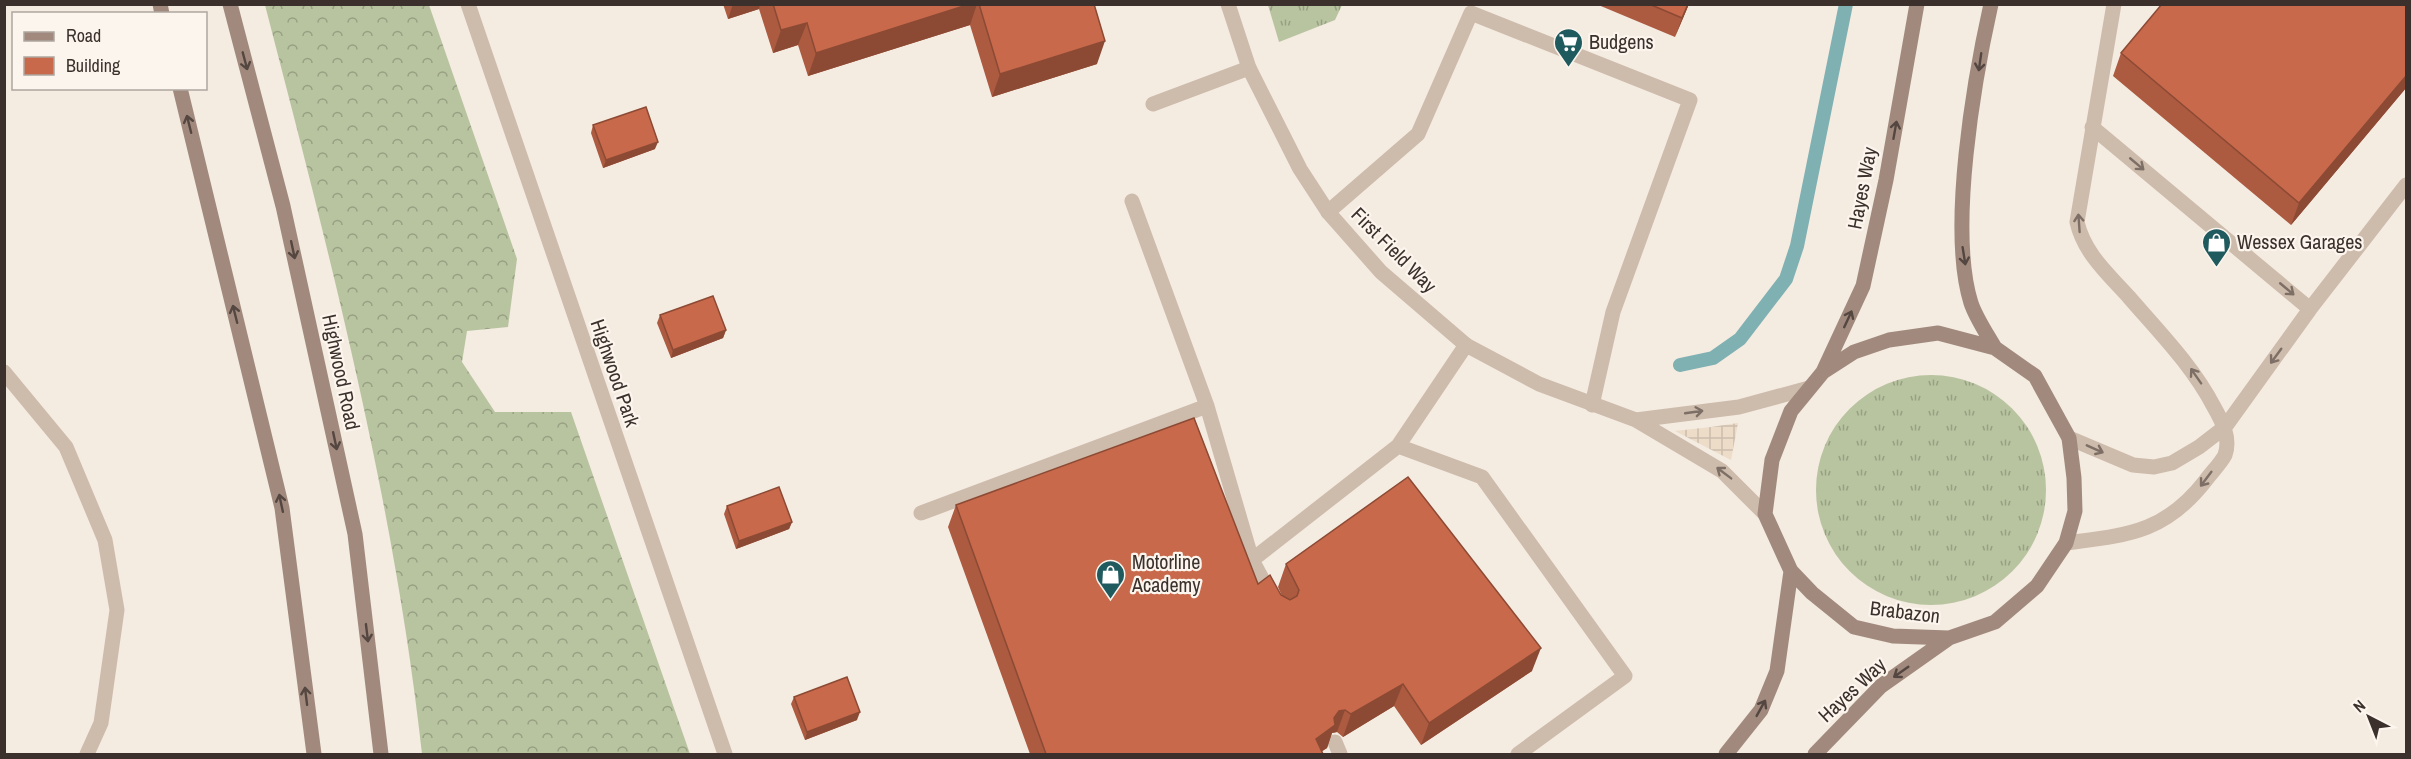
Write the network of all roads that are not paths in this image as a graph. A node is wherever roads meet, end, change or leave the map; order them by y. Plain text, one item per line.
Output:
1 (230, 4) edge
2 (468, 4) edge
3 (1228, 4) edge
4 (1917, 4) edge
5 (1991, 4) edge
6 (2114, 4) edge
7 (1249, 68) junction
8 (180, 90) edge
9 (1153, 104) dead end
10 (2092, 127) junction
11 (2406, 186) edge
12 (1132, 201) dead end
13 (1328, 212) junction
14 (2310, 309) junction
15 (1466, 345) junction
16 (1995, 348) junction
17 (4, 372) edge
18 (1823, 372) junction
19 (1809, 388) junction
20 (1592, 405) junction
21 (1207, 406) junction
22 (1636, 420) junction
23 (2225, 427) junction
24 (2069, 438) junction
25 (1398, 446) junction
26 (921, 513) dead end
27 (1765, 514) junction
28 (2066, 543) junction
29 (1252, 560) junction
30 (1791, 571) junction
31 (1281, 613) edge
32 (1949, 638) junction
33 (87, 754) edge
34 (314, 754) edge
35 (381, 754) edge
36 (725, 754) edge
37 (1518, 754) edge
38 (1725, 754) edge
39 (1815, 754) edge

1 -> 35 street, Highwood Road
2 - 36 street, Highwood Park
3 - 7 street, First Field Way
18 -> 4 street, Hayes Way
5 -> 16 street
6 - 10 street
7 - 9 street
7 - 13 street, First Field Way
34 -> 8 street
10 -> 14 street
23 -> 10 street
11 - 14 street
12 - 21 street
13 - 15 street, First Field Way
13 - 20 street
14 -> 23 street
15 - 20 street, First Field Way
15 - 25 street
16 - 18 street, Brabazon
16 - 24 street, Brabazon
17 - 33 street
18 - 19 street, Brabazon
22 -> 19 street, First Field Way
19 - 27 street, Brabazon
20 - 22 street, First Field Way
21 - 26 street
21 - 29 street
27 -> 22 street, First Field Way
24 -> 23 street
23 -> 28 street
24 - 28 street, Brabazon
25 - 29 street
25 - 37 street
27 - 30 street, Brabazon
28 - 32 street, Brabazon
29 - 31 street
30 - 32 street, Brabazon
38 -> 30 street
32 -> 39 street, Hayes Way

